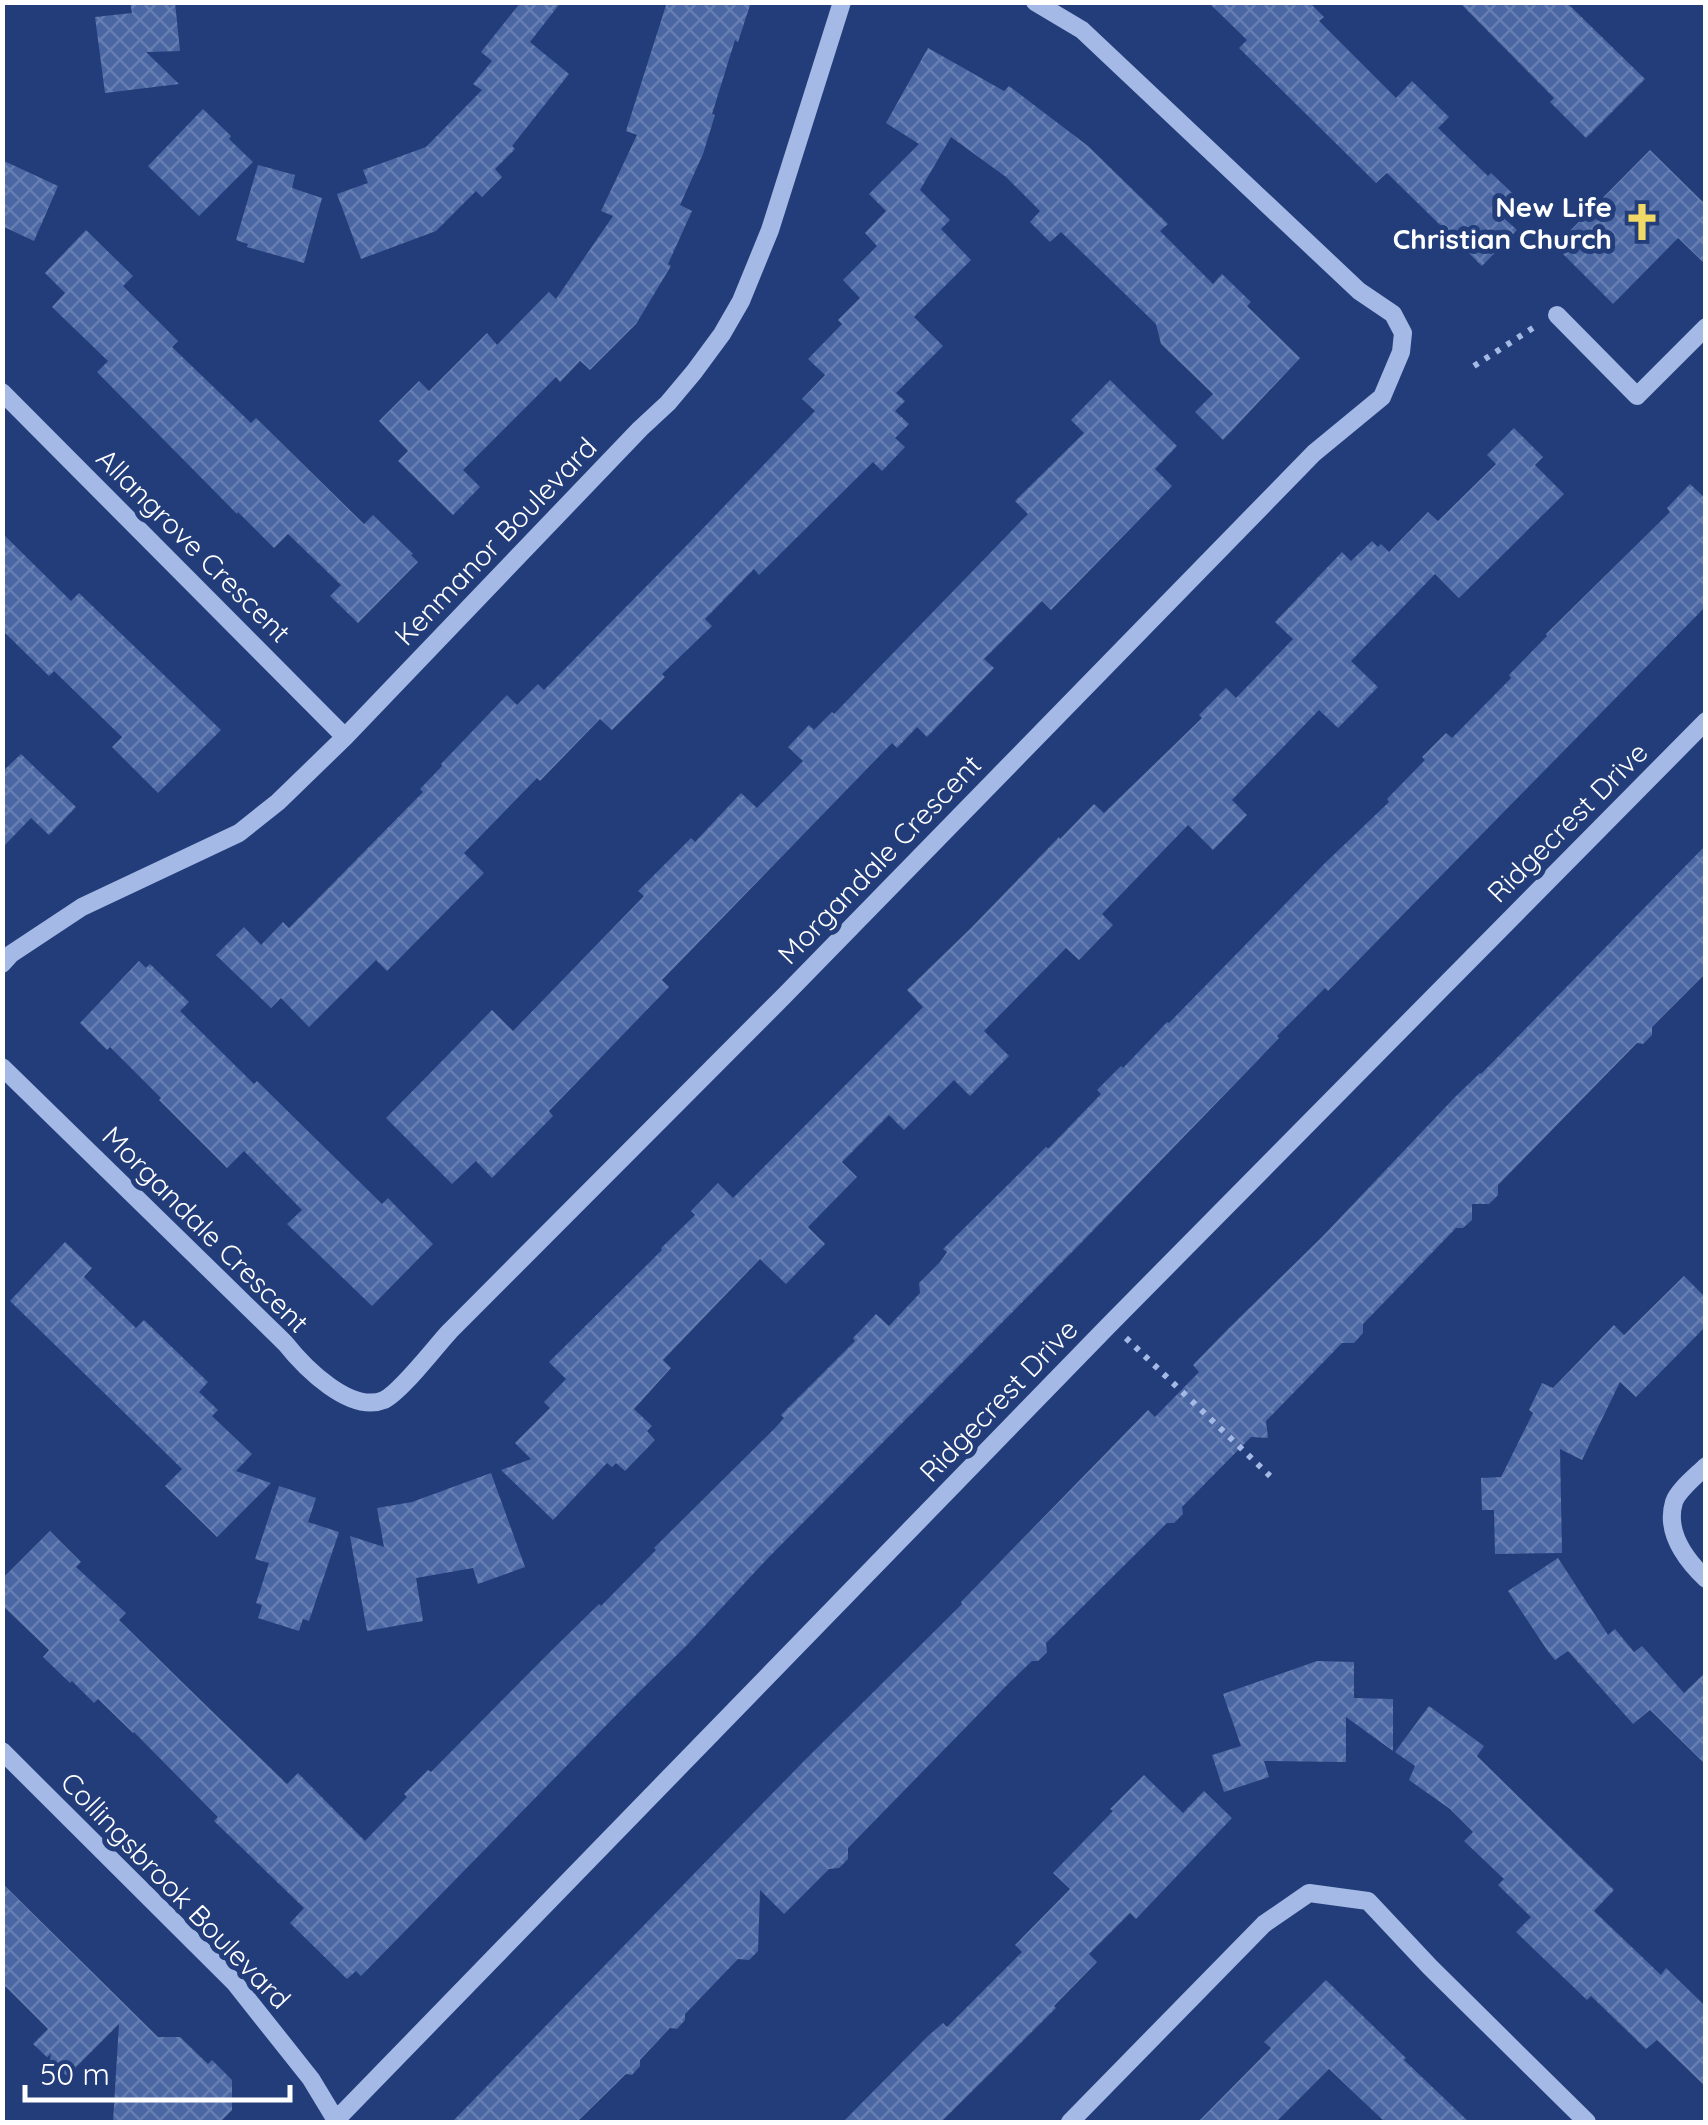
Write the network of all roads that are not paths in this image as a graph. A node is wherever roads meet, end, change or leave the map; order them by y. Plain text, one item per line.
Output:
1 (842, 2) edge
2 (1035, 2) edge
3 (1556, 315) road end
4 (1706, 327) edge
5 (2, 392) edge
6 (1706, 722) edge
7 (345, 737) junction
8 (2, 964) edge
9 (2, 1067) edge
10 (1706, 1466) edge
11 (1706, 1579) edge
12 (2, 1751) edge
13 (336, 2122) edge
14 (1070, 2122) edge
15 (1588, 2122) edge

1 - 7 street, Kenmanor Boulevard
2 - 9 street, Morgandale Crescent
3 - 4 street
5 - 7 street, Allangrove Crescent
6 - 13 street, Ridgecrest Drive
7 - 8 street, Kenmanor Boulevard
10 - 11 street
12 - 13 street, Collingsbrook Boulevard
14 - 15 street

